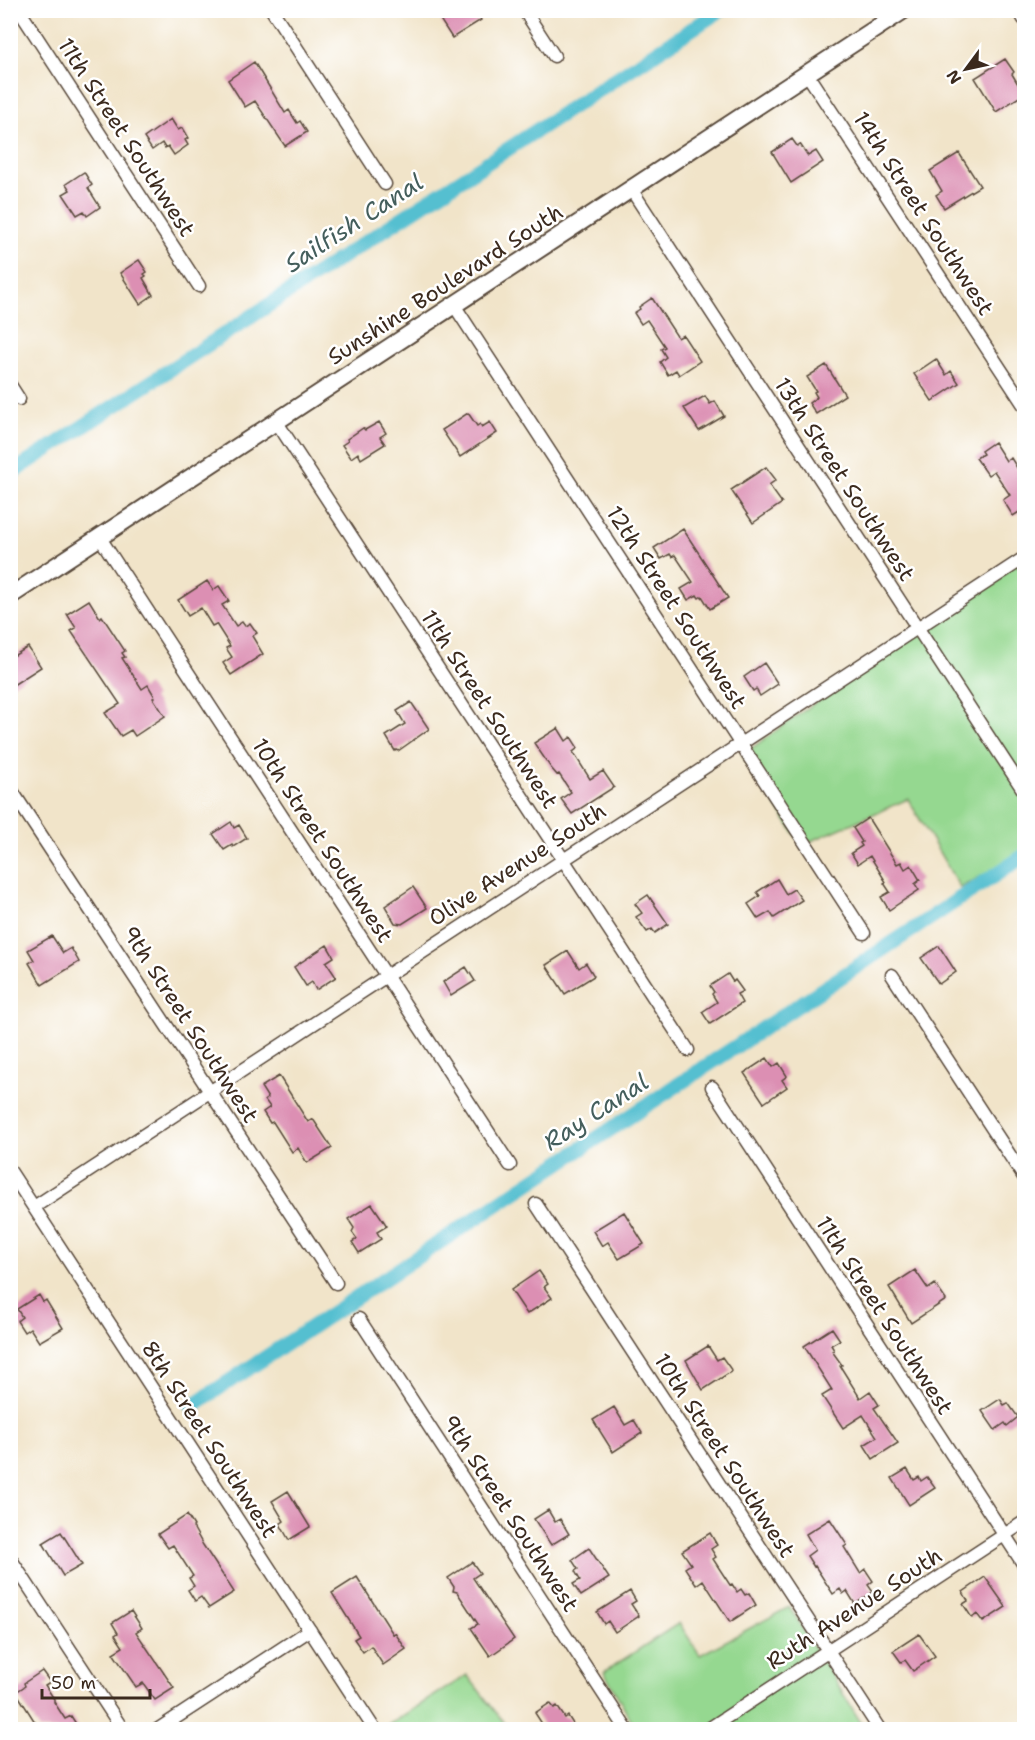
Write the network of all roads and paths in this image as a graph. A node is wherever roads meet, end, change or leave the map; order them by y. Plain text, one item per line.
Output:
1 (20, 10) edge
2 (272, 10) edge
3 (524, 10) edge
4 (904, 10) edge
5 (1019, 10) edge
6 (1024, 20) edge
7 (554, 56) dead end
8 (807, 74) junction
9 (385, 184) dead end
10 (631, 189) junction
11 (199, 286) dead end
12 (454, 305) junction
13 (10, 385) edge
14 (20, 399) dead end
15 (1024, 405) edge
16 (276, 422) junction
17 (100, 538) junction
18 (1024, 558) edge
19 (10, 596) edge
20 (917, 628) junction
21 (741, 743) junction
22 (10, 788) edge
23 (1024, 791) edge
24 (563, 860) junction
25 (864, 933) dead end
26 (386, 975) junction
27 (892, 975) dead end
28 (688, 1050) dead end
29 (712, 1087) dead end
30 (209, 1091) junction
31 (510, 1165) dead end
32 (10, 1171) edge
33 (1024, 1177) edge
34 (536, 1204) dead end
35 (34, 1207) junction
36 (336, 1283) dead end
37 (359, 1319) dead end
38 (1024, 1522) edge
39 (1005, 1535) junction
40 (10, 1558) edge
41 (1024, 1564) edge
42 (310, 1630) junction
43 (829, 1650) junction
44 (123, 1730) edge
45 (157, 1730) edge
46 (375, 1730) edge
47 (627, 1730) edge
48 (707, 1730) edge
49 (880, 1730) edge

1 - 11 street, 11th Street Southwest
2 - 9 street
3 - 7 street
4 - 8 street, Sunshine Boulevard South
5 - 6 street
8 - 10 street, Sunshine Boulevard South
8 - 15 street, 14th Street Southwest
10 - 12 street, Sunshine Boulevard South
10 - 20 street, 13th Street Southwest
12 - 16 street, Sunshine Boulevard South
12 - 21 street, 12th Street Southwest
13 - 14 street
16 - 17 street, Sunshine Boulevard South
16 - 24 street, 11th Street Southwest
17 - 19 street, Sunshine Boulevard South
17 - 26 street, 10th Street Southwest
18 - 20 street, Olive Avenue South
20 - 21 street, Olive Avenue South
20 - 23 street, 13th Street Southwest
21 - 24 street, Olive Avenue South
21 - 25 street, 12th Street Southwest
22 - 30 street, 9th Street Southwest
24 - 26 street, Olive Avenue South
24 - 28 street, 11th Street Southwest
26 - 30 street, Olive Avenue South
26 - 31 street, 10th Street Southwest
27 - 33 street
29 - 39 street, 11th Street Southwest
30 - 35 street, Olive Avenue South
30 - 36 street, 9th Street Southwest
32 - 35 street, 8th Street Southwest
34 - 43 street, 10th Street Southwest
35 - 42 street, 8th Street Southwest
37 - 47 street, 9th Street Southwest
38 - 39 street, Ruth Avenue South
39 - 41 street, 11th Street Southwest
39 - 43 street, Ruth Avenue South
40 - 44 street
42 - 45 street
42 - 46 street, 8th Street Southwest
43 - 48 street, Ruth Avenue South
43 - 49 street, 10th Street Southwest

